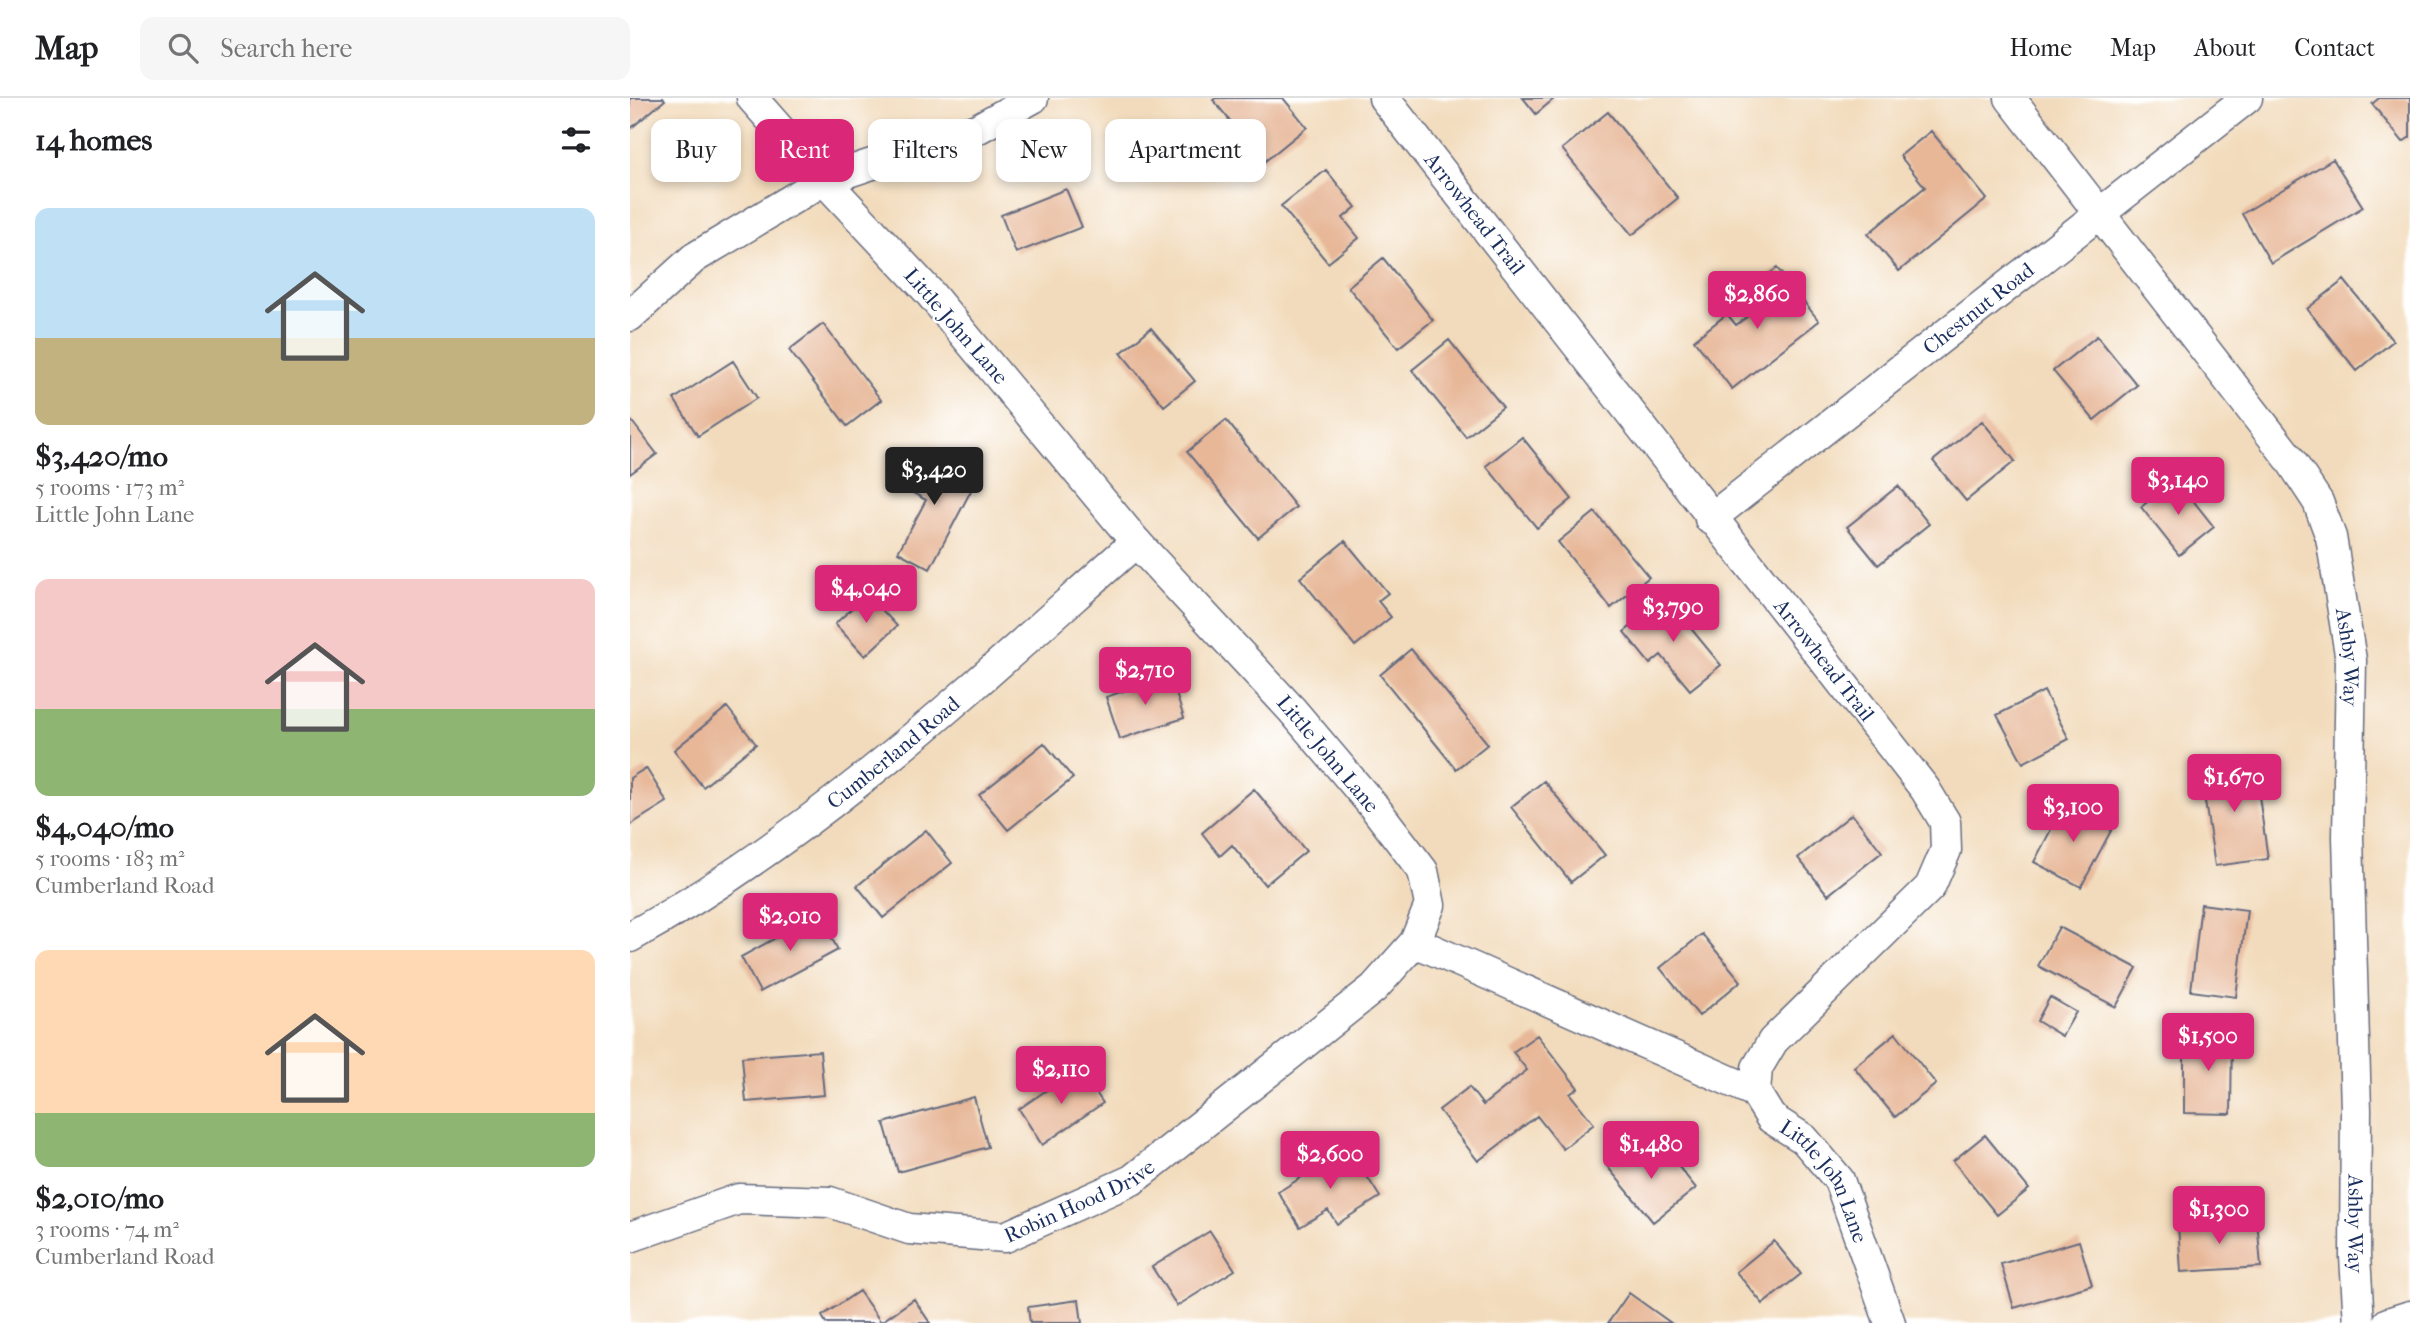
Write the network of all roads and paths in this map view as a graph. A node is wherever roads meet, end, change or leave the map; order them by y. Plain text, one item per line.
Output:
1 (752, 98) edge
2 (1034, 98) edge
3 (1384, 98) edge
4 (2010, 98) edge
5 (2247, 98) edge
6 (770, 119) edge
7 (854, 170) edge
8 (821, 182) edge
9 (826, 182) edge
10 (2102, 214) junction
11 (630, 316) edge
12 (1710, 519) junction
13 (1136, 542) junction
14 (630, 937) edge
15 (1415, 942) junction
16 (1755, 1092) junction
17 (630, 1237) edge
18 (2410, 1316) edge
19 (1890, 1323) edge
20 (2359, 1323) edge
21 (2388, 1323) edge

1 - 6 street, Little John Lane
2 - 7 street
3 - 12 street, Arrowhead Trail
4 - 10 street, Ashby Way
5 - 10 street, Chestnut Road
8 - 11 street
9 - 13 street, Little John Lane
10 - 12 street, Chestnut Road
10 - 20 street, Ashby Way
12 - 16 street, Arrowhead Trail
13 - 14 street, Cumberland Road
13 - 15 street, Little John Lane
15 - 16 street
15 - 17 street, Robin Hood Drive
16 - 19 street, Little John Lane
18 - 21 street

